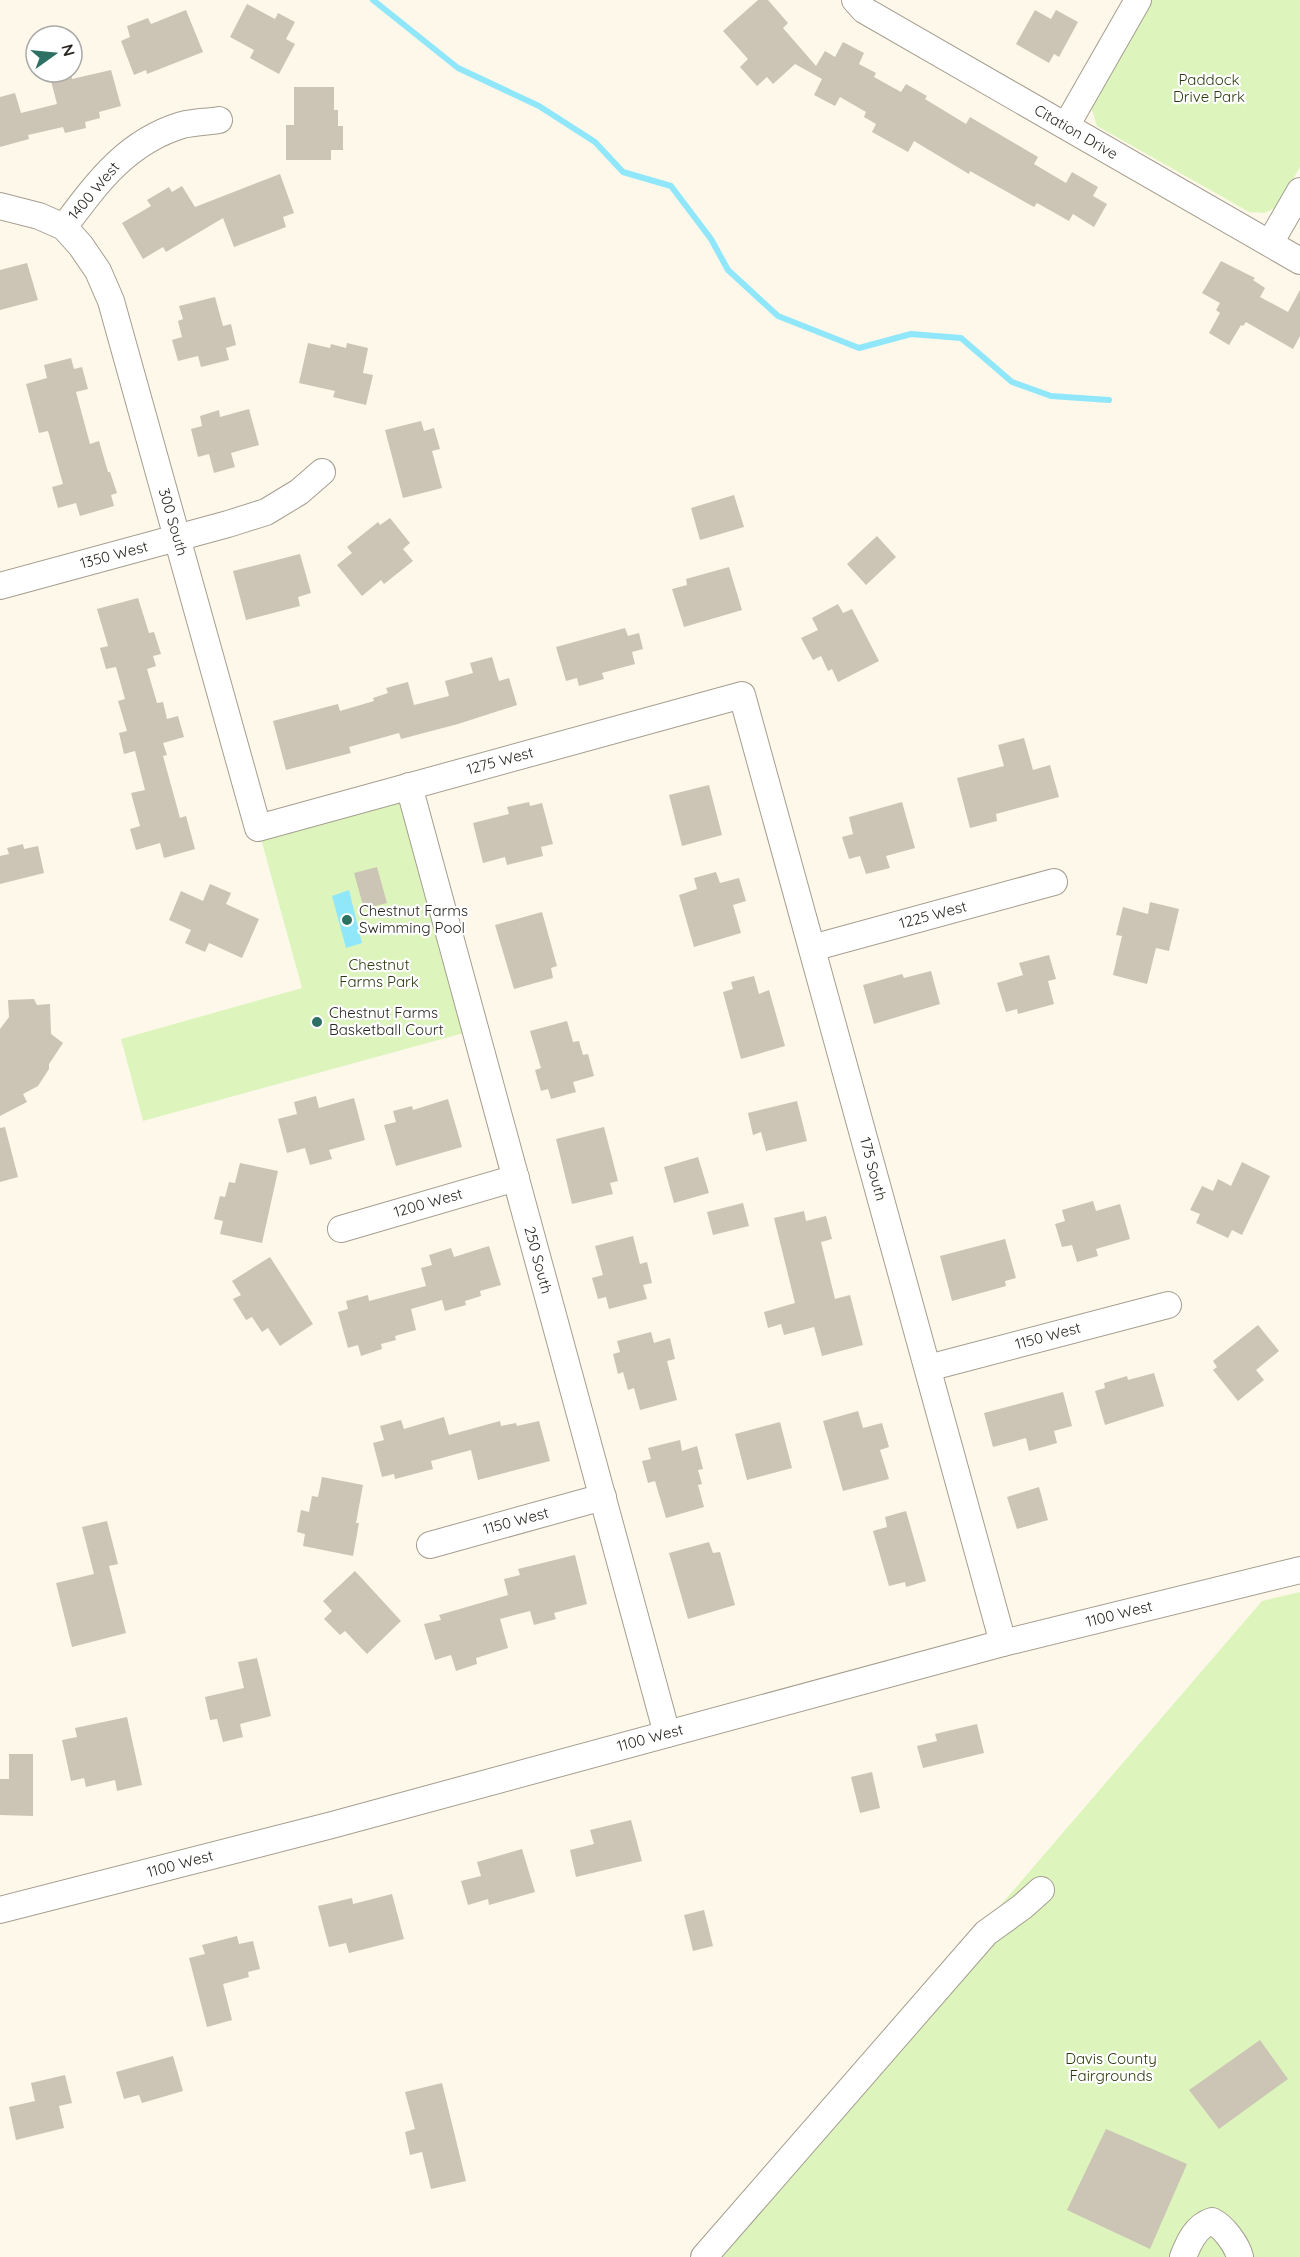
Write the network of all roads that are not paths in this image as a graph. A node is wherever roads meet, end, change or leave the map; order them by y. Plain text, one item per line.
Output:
1 (855, 0) edge
2 (1138, 0) edge
3 (219, 120) dead end
4 (1066, 126) junction
5 (1300, 191) edge
6 (0, 206) edge
7 (64, 227) junction
8 (1270, 243) junction
9 (1300, 261) edge
10 (322, 472) dead end
11 (177, 538) junction
12 (0, 586) edge
13 (742, 695) joint
14 (409, 786) junction
15 (258, 828) joint
16 (1054, 882) dead end
17 (812, 948) junction
18 (516, 1178) junction
19 (341, 1228) dead end
20 (1168, 1305) dead end
21 (928, 1368) junction
22 (603, 1497) junction
23 (430, 1545) dead end
24 (1300, 1570) edge
25 (1003, 1643) junction
26 (667, 1734) junction
27 (1041, 1890) dead end
28 (0, 1910) edge
29 (704, 2257) edge
30 (1182, 2257) edge
31 (1240, 2257) edge

1 - 4 street, Citation Drive
2 - 4 street
3 - 7 street, 1400 West
4 - 8 street, Citation Drive
5 - 8 street
6 - 7 street, 1400 West
7 - 11 street, 300 South
8 - 9 street, Citation Drive
10 - 11 street, 1350 West
11 - 12 street, 1350 West
11 - 15 street, 300 South
13 - 14 street, 1275 West
13 - 17 street, 175 South
14 - 15 street, 1275 West
14 - 18 street, 250 South
16 - 17 street, 1225 West
17 - 21 street, 175 South
18 - 19 street, 1200 West
18 - 22 street, 250 South
20 - 21 street, 1150 West
21 - 25 street, 175 South
22 - 23 street, 1150 West
22 - 26 street, 250 South
24 - 25 street, 1100 West
25 - 26 street, 1100 West
26 - 28 street, 1100 West
27 - 29 street
30 - 31 street

